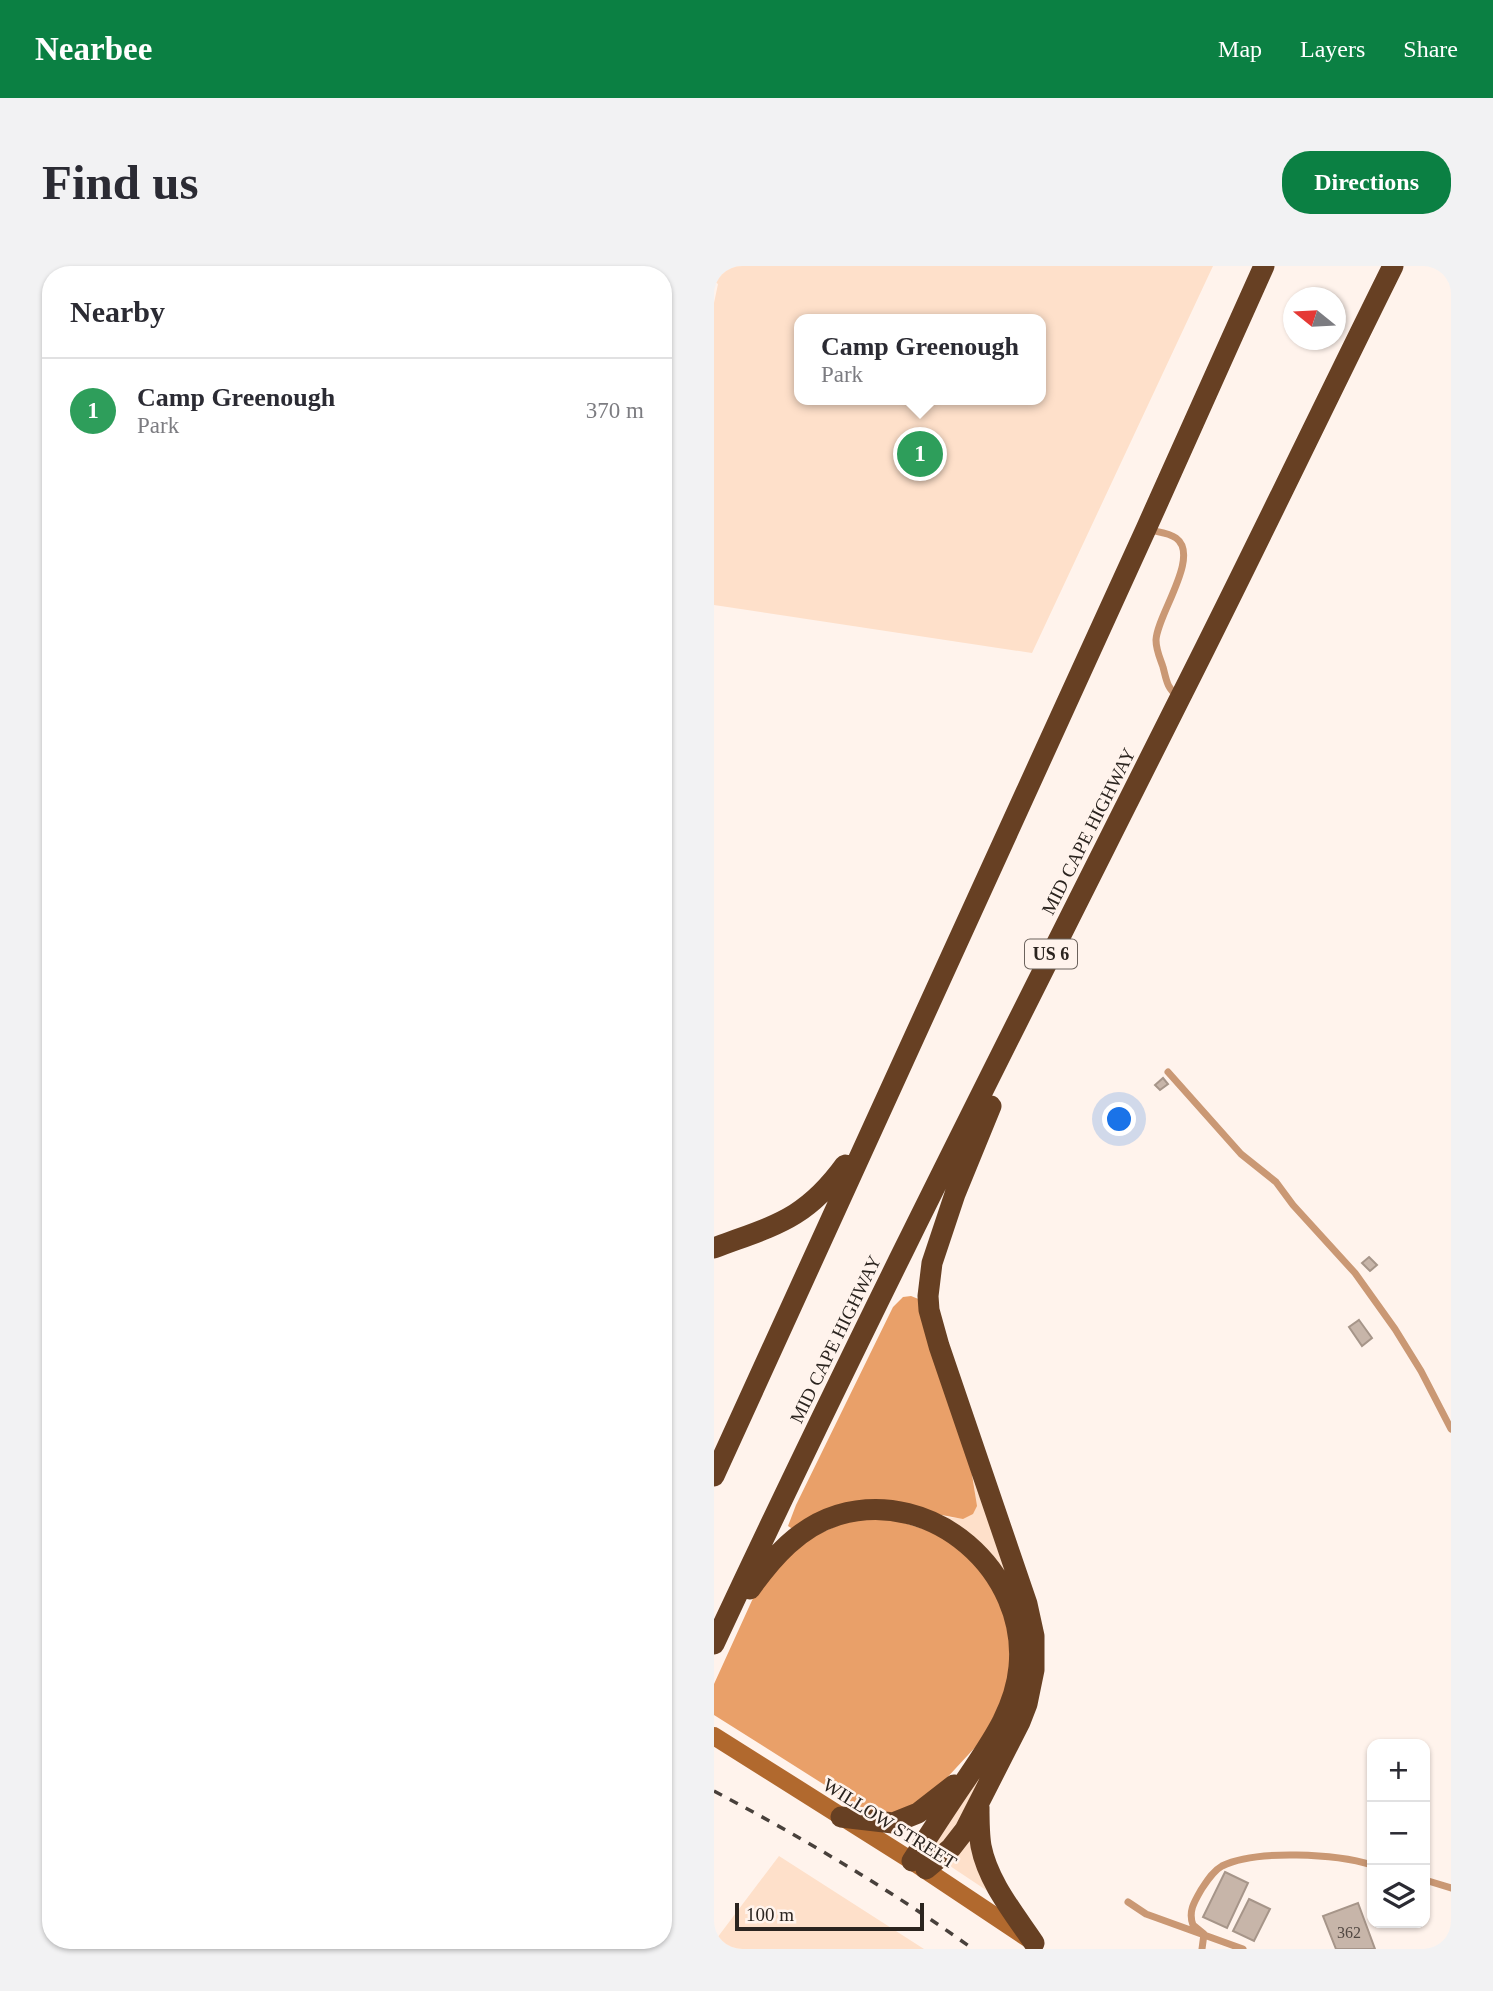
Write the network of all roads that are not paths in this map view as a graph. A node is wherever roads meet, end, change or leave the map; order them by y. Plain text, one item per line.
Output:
1 (1264, 266) edge
2 (1393, 266) edge
3 (1146, 529) junction
4 (1181, 697) junction
5 (1049, 957) junction
6 (1168, 1072) dead end
7 (871, 1129) junction
8 (714, 1248) edge
9 (1451, 1429) edge
10 (714, 1476) edge
11 (718, 1635) edge
12 (714, 1736) edge
13 (972, 1770) junction
14 (979, 1805) junction
15 (841, 1817) junction
16 (1367, 1864) edge
17 (919, 1865) junction
18 (1430, 1882) edge
19 (1451, 1888) edge
20 (1128, 1902) dead end
21 (1203, 1934) junction
22 (1038, 1946) edge
23 (1202, 1949) edge
24 (1243, 1949) edge

1 - 3 highway
2 - 4 highway, MID CAPE HIGHWAY / US 6
3 - 4 lane
3 - 7 highway
4 - 5 highway, MID CAPE HIGHWAY / US 6
5 - 11 highway, MID CAPE HIGHWAY / US 6
5 - 14 highway
6 - 9 lane
7 - 8 highway
7 - 10 highway
11 - 13 highway
12 - 15 main road, WILLOW STREET
13 - 15 highway
13 - 17 highway
14 - 17 highway
14 - 22 highway
15 - 17 main road, WILLOW STREET
16 - 21 lane
17 - 22 main road, WILLOW STREET
18 - 19 lane
20 - 21 lane
21 - 23 lane
21 - 24 lane

